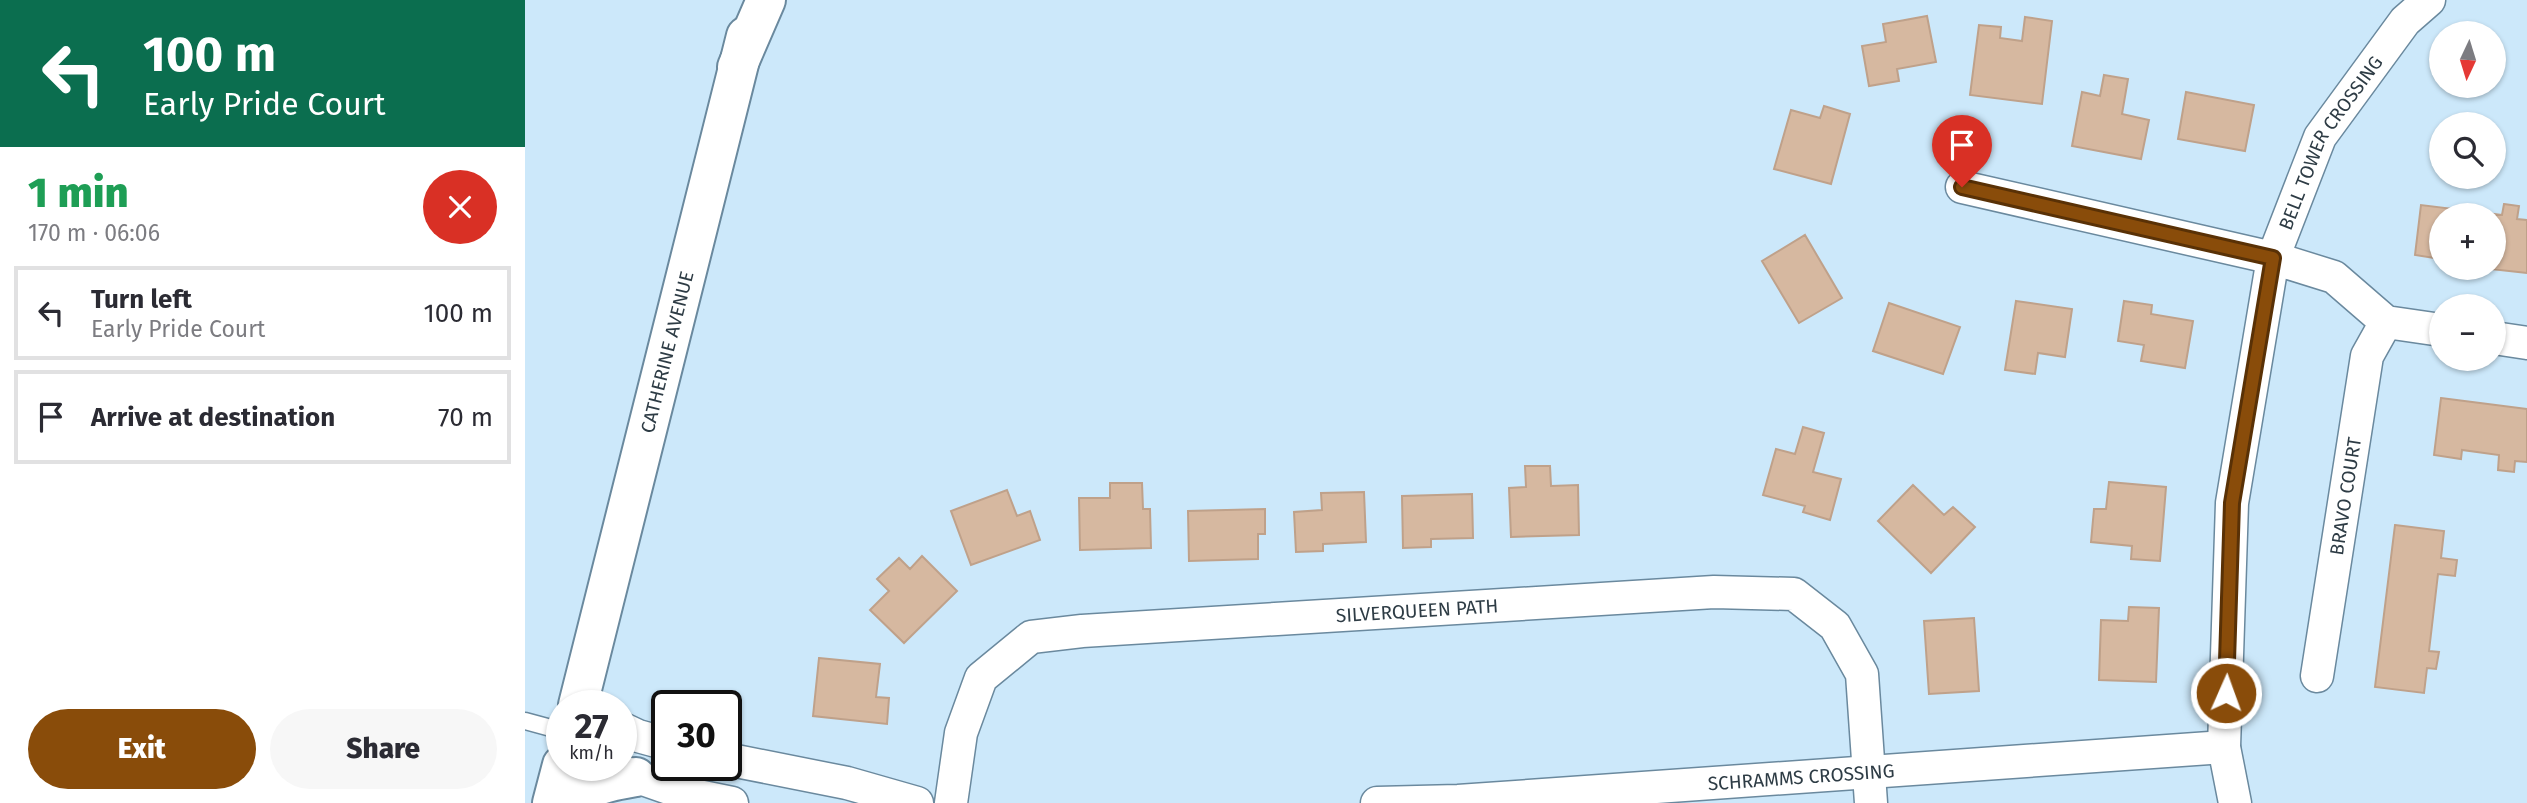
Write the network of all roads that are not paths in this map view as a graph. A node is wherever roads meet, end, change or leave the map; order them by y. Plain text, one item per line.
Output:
1 (757, 0) edge
2 (767, 0) edge
3 (2430, 0) edge
4 (737, 67) junction
5 (1962, 187) dead end
6 (2273, 258) junction
7 (2386, 322) junction
8 (2429, 328) edge
9 (2506, 340) edge
10 (2527, 343) edge
11 (2317, 676) dead end
12 (582, 690) edge
13 (525, 721) edge
14 (546, 727) edge
15 (2224, 747) junction
16 (742, 763) edge
17 (1869, 771) junction
18 (637, 777) edge
19 (558, 781) edge
20 (606, 781) edge
21 (1458, 802) edge
22 (552, 803) edge
23 (573, 803) edge
24 (732, 803) edge
25 (917, 803) edge
26 (951, 803) edge
27 (1377, 803) edge
28 (1871, 803) edge
29 (2235, 803) edge

1 - 4 main road, CATHERINE AVENUE
2 - 4 main road
3 - 6 street, BELL TOWER CROSSING
4 - 12 main road, CATHERINE AVENUE
5 - 6 street
6 - 7 street
6 - 15 street, BELL TOWER CROSSING
7 - 8 street
7 - 11 street, BRAVO COURT
9 - 10 street
13 - 14 lane
15 - 17 street, SCHRAMMS CROSSING
15 - 29 street, BELL TOWER CROSSING
16 - 25 street
17 - 21 street, SCHRAMMS CROSSING
17 - 26 street, SILVERQUEEN PATH
17 - 28 street, SILVERQUEEN PATH
18 - 24 street
19 - 22 main road
20 - 23 main road
21 - 27 street, SCHRAMMS CROSSING

